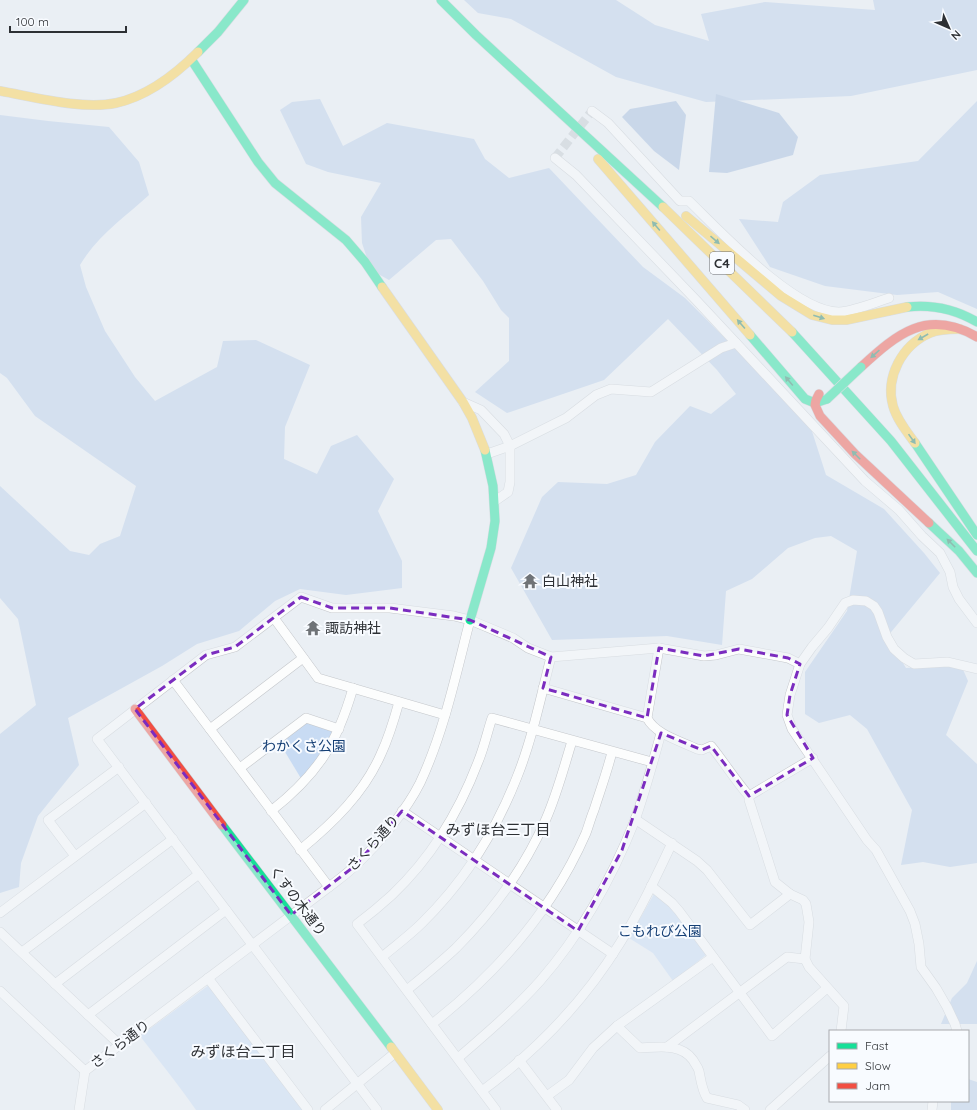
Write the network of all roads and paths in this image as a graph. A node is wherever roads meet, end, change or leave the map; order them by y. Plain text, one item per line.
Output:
1 (244, 0) edge
2 (442, 0) edge
3 (476, 36) junction
4 (191, 59) junction
5 (0, 91) edge
6 (592, 111) dead end
7 (554, 158) dead end
8 (641, 181) junction
9 (889, 298) dead end
10 (962, 314) junction
11 (922, 316) dead end
12 (977, 322) edge
13 (960, 329) junction
14 (977, 337) edge
15 (736, 343) junction
16 (871, 346) dead end
17 (852, 366) junction
18 (824, 395) junction
19 (463, 402) junction
20 (815, 403) junction
21 (510, 446) junction
22 (487, 454) junction
23 (495, 501) junction
24 (977, 535) edge
25 (977, 544) edge
26 (977, 551) edge
27 (977, 573) edge
28 (274, 618) junction
29 (470, 620) junction
30 (977, 623) edge
31 (659, 648) junction
32 (551, 657) junction
33 (304, 658) junction
34 (800, 664) junction
35 (977, 669) edge
36 (173, 680) junction
37 (353, 688) junction
38 (543, 688) junction
39 (399, 702) junction
40 (135, 709) junction
41 (445, 715) junction
42 (647, 718) junction
43 (210, 729) junction
44 (339, 729) junction
45 (532, 729) junction
46 (661, 733) junction
47 (572, 741) junction
48 (612, 752) junction
49 (813, 758) junction
50 (652, 762) junction
51 (119, 767) junction
52 (240, 768) junction
53 (749, 796) junction
54 (146, 803) junction
55 (272, 811) junction
56 (402, 812) junction
57 (635, 819) junction
58 (440, 838) junction
59 (173, 839) junction
60 (672, 843) junction
61 (300, 850) junction
62 (75, 856) junction
63 (474, 861) junction
64 (199, 874) junction
65 (509, 884) junction
66 (652, 886) junction
67 (329, 887) junction
68 (790, 894) junction
69 (544, 908) junction
70 (226, 910) junction
71 (0, 913) edge
72 (291, 915) junction
73 (578, 931) junction
74 (0, 932) edge
75 (252, 944) junction
76 (22, 952) junction
77 (613, 954) junction
78 (382, 956) junction
79 (713, 957) junction
80 (805, 959) junction
81 (208, 978) junction
82 (55, 984) junction
83 (828, 988) junction
84 (407, 990) junction
85 (0, 991) edge
86 (741, 993) junction
87 (88, 1015) junction
88 (432, 1024) junction
89 (617, 1026) junction
90 (841, 1030) edge
91 (957, 1030) edge
92 (120, 1045) junction
93 (667, 1048) junction
94 (395, 1053) junction
95 (829, 1057) edge
96 (458, 1058) junction
97 (519, 1060) junction
98 (85, 1071) junction
99 (356, 1083) junction
100 (482, 1091) junction
101 (547, 1096) junction
102 (79, 1110) edge
103 (308, 1110) edge
104 (325, 1110) edge
105 (377, 1110) edge
106 (438, 1110) edge
107 (496, 1110) edge
108 (557, 1110) edge
109 (745, 1110) edge
110 (770, 1110) edge

1 - 4 main road
2 - 3 main road, C4
2 - 8 main road, C4
20 -> 3 main road
3 - 26 main road, C4
4 - 5 main road
4 - 19 main road
6 - 9 street
7 - 15 street
8 -> 10 main road
8 - 25 main road, C4
10 - 11 main road
10 - 12 main road
13 - 14 main road
13 -> 17 main road
13 -> 24 main road
15 - 21 street
15 - 30 street
16 - 17 main road
17 - 18 main road, bridge
17 - 18 main road
18 - 20 main road
19 - 21 street
19 - 22 main road
27 -> 20 main road
21 - 22 street
21 - 23 street
22 - 23 main road
23 - 29 main road
28 - 29 street
28 - 33 street
28 - 36 street
29 - 32 street
29 - 41 street, さくら通り
31 - 32 street
31 - 34 street
31 - 42 street
32 - 38 street
33 - 37 street
33 - 43 street
34 - 35 street
34 - 49 street
36 - 40 street
36 - 43 street
37 - 39 street
37 - 44 street
38 - 42 street
38 - 45 street
39 - 41 street
39 - 61 street
40 - 51 street
40 - 72 main road, くすの木通り
41 - 56 street, さくら通り
42 - 46 street
43 - 52 street
44 - 52 street
44 - 55 street
45 - 47 street
45 - 58 street
45 - 63 street
46 - 50 street
46 - 53 street
47 - 48 street
47 - 65 street
48 - 50 street
48 - 69 street
49 - 53 street
49 - 91 street
50 - 57 street
51 - 54 street
51 - 62 street
52 - 55 street
53 - 68 street
54 - 59 street
54 - 62 street
55 - 61 street
56 - 58 street
56 - 67 street, さくら通り
57 - 60 street
57 - 73 street
58 - 63 street
58 - 78 street
59 - 64 street
59 - 76 street
60 - 66 street
60 - 68 street
61 - 67 street
62 - 71 street
63 - 65 street
63 - 78 street
64 - 70 street
64 - 82 street
65 - 69 street
65 - 84 street
66 - 77 street
66 - 79 street
67 - 72 street, さくら通り
68 - 80 street
69 - 73 street
69 - 88 street
70 - 75 street
70 - 87 street
72 - 75 street, さくら通り
72 - 94 main road, くすの木通り
73 - 77 street
73 - 96 street
74 - 76 street
75 - 81 street, さくら通り
75 - 99 street
76 - 82 street
77 - 97 street
78 - 84 street
79 - 86 street
79 - 89 street
80 - 83 street
80 - 86 street
81 - 92 street, さくら通り
81 - 103 street
82 - 87 street
83 - 86 street
83 - 90 street
84 - 88 street
85 - 98 street
86 - 93 street
87 - 92 street
88 - 96 street
89 - 93 street
89 - 101 street
92 - 98 street, さくら通り
93 - 109 street
94 - 99 street
94 - 106 main road, くすの木通り
95 - 110 street
96 - 100 street
97 - 100 street
97 - 101 street
98 - 102 street
99 - 104 street
99 - 105 street
100 - 107 street
101 - 108 street

